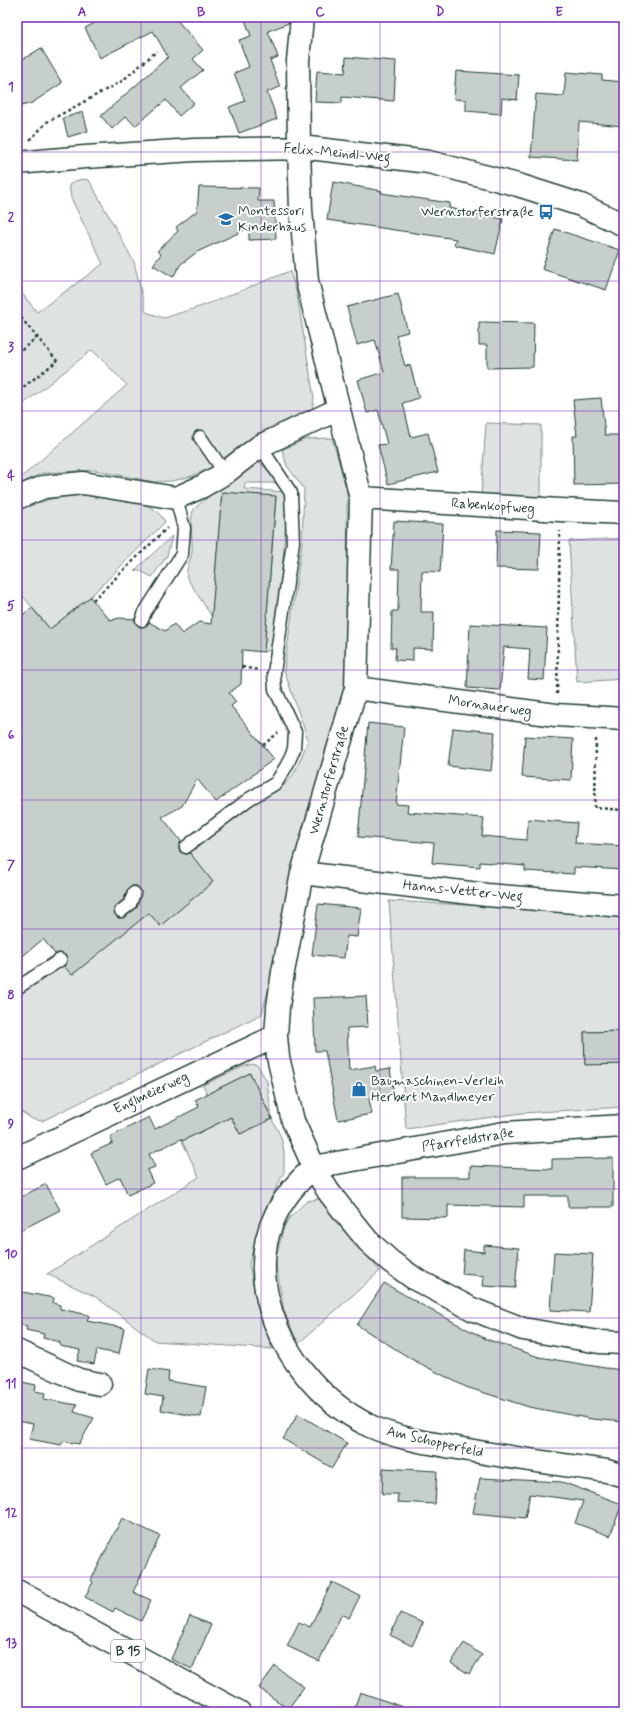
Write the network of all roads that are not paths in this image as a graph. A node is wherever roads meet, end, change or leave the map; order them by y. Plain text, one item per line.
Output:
1 (302, 17) edge
2 (299, 148) junction
3 (18, 163) edge
4 (624, 225) edge
5 (339, 409) junction
6 (200, 437) dead end
7 (260, 446) junction
8 (224, 473) junction
9 (17, 498) edge
10 (362, 498) junction
11 (178, 506) junction
12 (624, 513) edge
13 (142, 620) dead end
14 (356, 688) junction
15 (624, 720) edge
16 (186, 847) dead end
17 (302, 873) junction
18 (134, 894) dead end
19 (624, 906) edge
20 (121, 911) dead end
21 (60, 960) dead end
22 (17, 988) edge
23 (276, 1036) junction
24 (624, 1126) edge
25 (20, 1149) edge
26 (314, 1167) junction
27 (624, 1343) edge
28 (17, 1351) edge
29 (100, 1384) dead end
30 (624, 1476) edge
31 (17, 1591) edge
32 (239, 1712) edge

1 - 2 street, Wernstorferstraße
2 - 3 street, Felix-Meindl-Weg
2 - 4 street, Felix-Meindl-Weg
2 - 5 street, Wernstorferstraße
5 - 7 street
5 - 10 street, Wernstorferstraße
6 - 8 lane
7 - 8 street
7 - 16 lane
8 - 11 street
9 - 11 street
10 - 12 street, Rabenkopfweg
10 - 14 street, Wernstorferstraße
11 - 13 lane
14 - 15 street, Mornauerweg
14 - 17 street, Wernstorferstraße
17 - 19 street, Hanns-Vetter-Weg
17 - 23 street, Wernstorferstraße
18 - 20 lane
21 - 22 lane
23 - 25 street, Englmeierweg
23 - 26 street, Wernstorferstraße
24 - 26 street, Pfarrfeldstraße
26 - 27 street, Wernstorferstraße
26 - 30 street, Am Schopperfeld
28 - 29 street
31 - 32 street, B 15

